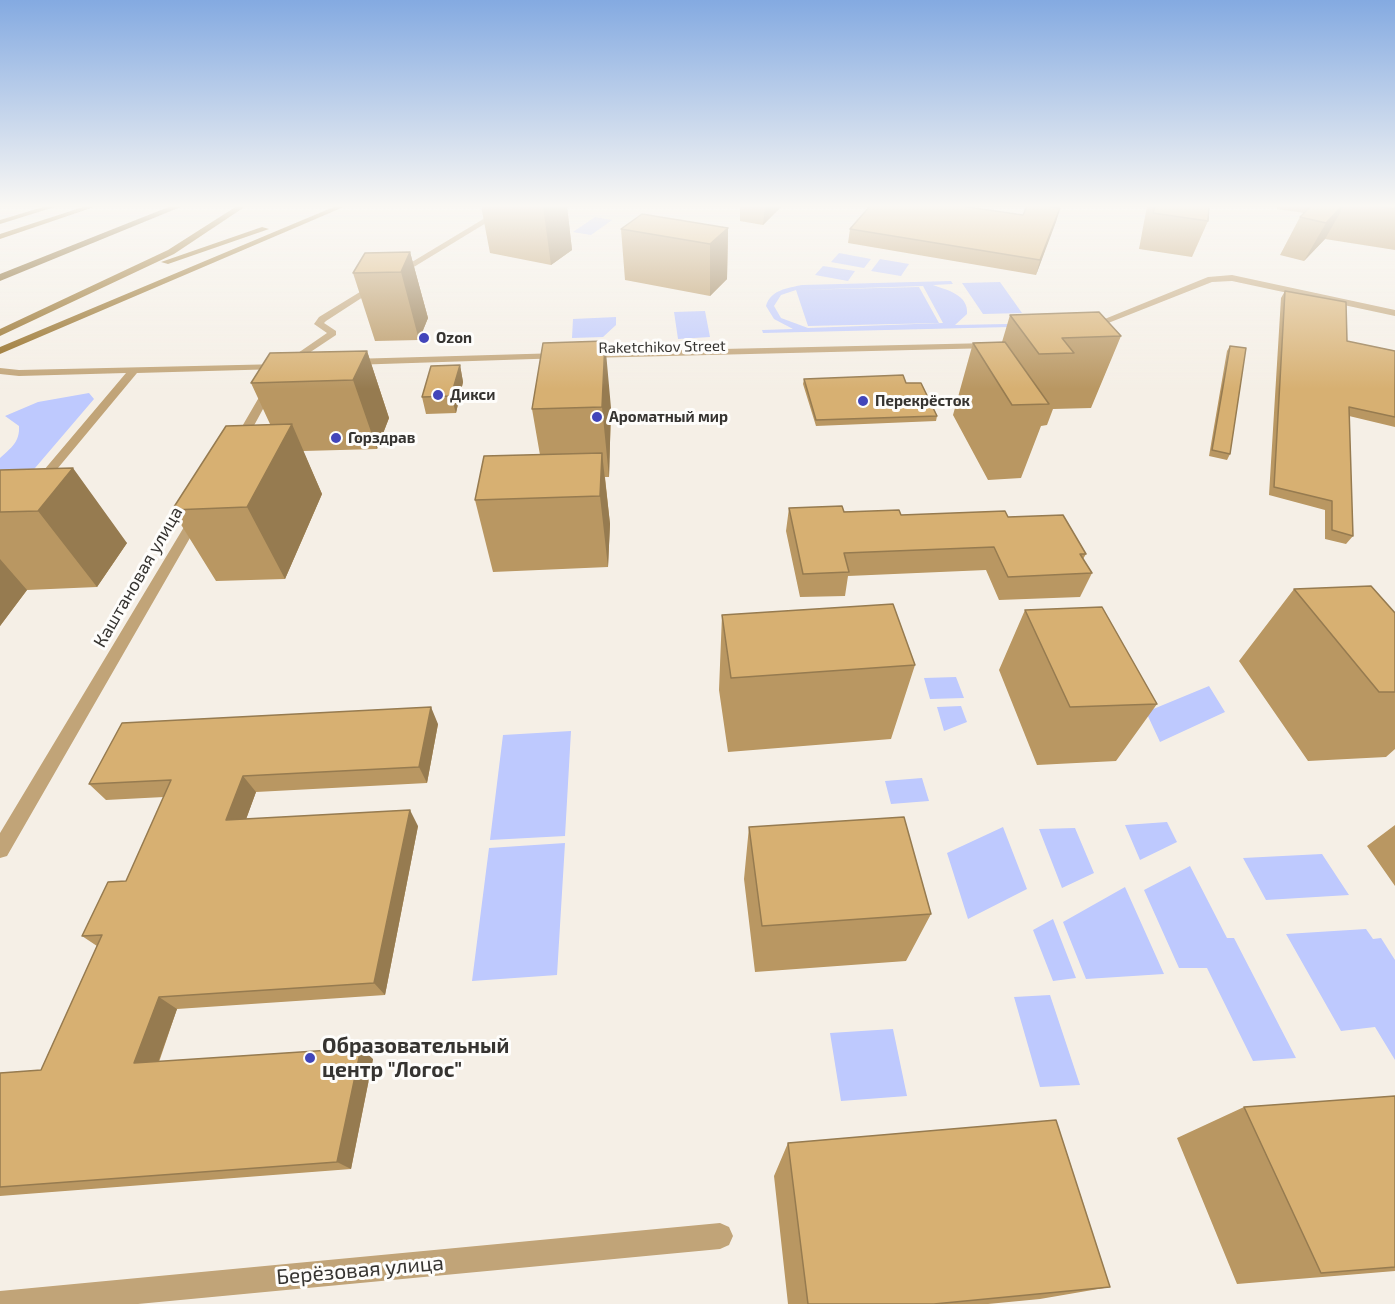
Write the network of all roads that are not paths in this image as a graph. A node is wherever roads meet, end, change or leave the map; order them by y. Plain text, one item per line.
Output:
1 (28, 267) edge
2 (141, 267) edge
3 (153, 267) edge
4 (198, 267) edge
5 (409, 267) edge
6 (0, 278) edge
7 (390, 278) dead end
8 (380, 284) edge
9 (100, 287) junction
10 (1395, 313) edge
11 (1078, 331) edge
12 (0, 333) edge
13 (0, 351) edge
14 (578, 363) edge
15 (566, 364) edge
16 (282, 366) junction
17 (306, 366) edge
18 (134, 370) junction
19 (0, 371) edge
20 (232, 454) edge
21 (31, 494) edge
22 (201, 507) edge
23 (0, 850) edge
24 (720, 1236) dead end
25 (0, 1304) edge

1 - 6 highway
2 - 9 main road
3 - 9 main road
4 - 13 main road
5 - 7 street
8 - 16 street
9 - 12 main road
10 - 11 street
14 - 15 street, Raketchikov Street
16 - 17 street
16 - 18 street
16 - 20 street
18 - 19 street
18 - 21 street
22 - 23 street, Каштановая улица
24 - 25 street, Берёзовая улица

